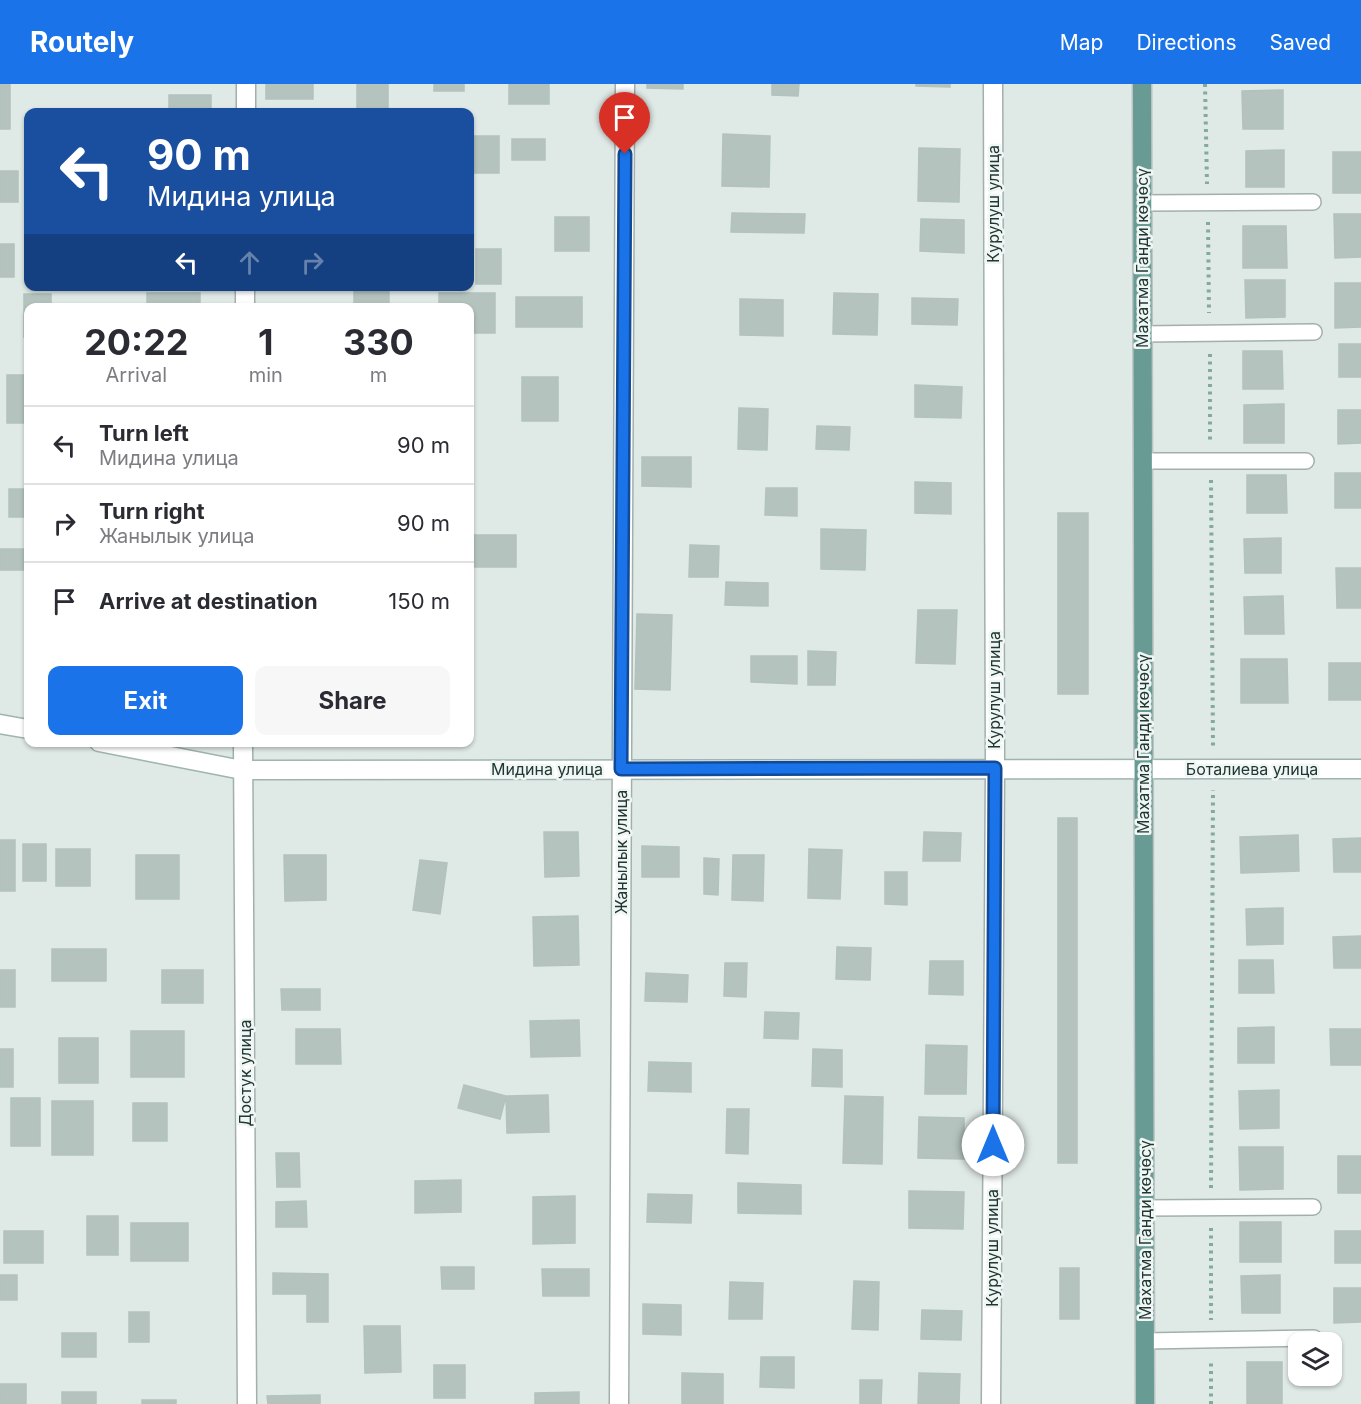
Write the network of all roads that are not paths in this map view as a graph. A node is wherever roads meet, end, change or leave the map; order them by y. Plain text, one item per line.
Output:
1 (246, 84) edge
2 (625, 84) edge
3 (993, 84) edge
4 (1142, 84) edge
5 (246, 108) edge
6 (1313, 202) dead end
7 (1142, 203) junction
8 (1314, 332) dead end
9 (1142, 334) junction
10 (1143, 461) junction
11 (1306, 461) dead end
12 (0, 724) edge
13 (24, 728) edge
14 (125, 747) edge
15 (243, 747) edge
16 (995, 768) junction
17 (621, 769) junction
18 (1143, 769) junction
19 (1361, 769) edge
20 (242, 770) junction
21 (1313, 1207) dead end
22 (1145, 1208) junction
23 (1288, 1339) edge
24 (1145, 1341) junction
25 (247, 1404) edge
26 (619, 1404) edge
27 (992, 1404) edge
28 (1145, 1404) edge

1 - 5 street
2 - 17 street, Жанылык улица
3 - 16 street, Курулуш улица
4 - 7 main road, Махатма Ганди көчөсү
6 - 7 lane
7 - 9 main road, Махатма Ганди көчөсү
8 - 9 lane
9 - 10 main road, Махатма Ганди көчөсү
10 - 11 lane
10 - 18 main road, Махатма Ганди көчөсү
12 - 13 street
14 - 20 street, Мидина улица
15 - 20 street, Достук улица
16 - 17 street, Мидина улица
16 - 18 street, Мидина улица
16 - 27 street, Курулуш улица
17 - 20 street, Мидина улица
17 - 26 street, Жанылык улица
18 - 19 street, Боталиева улица
18 - 22 main road, Махатма Ганди көчөсү
20 - 25 street, Достук улица
21 - 22 lane
22 - 24 main road, Махатма Ганди көчөсү
23 - 24 lane
24 - 28 main road, Махатма Ганди көчөсү

